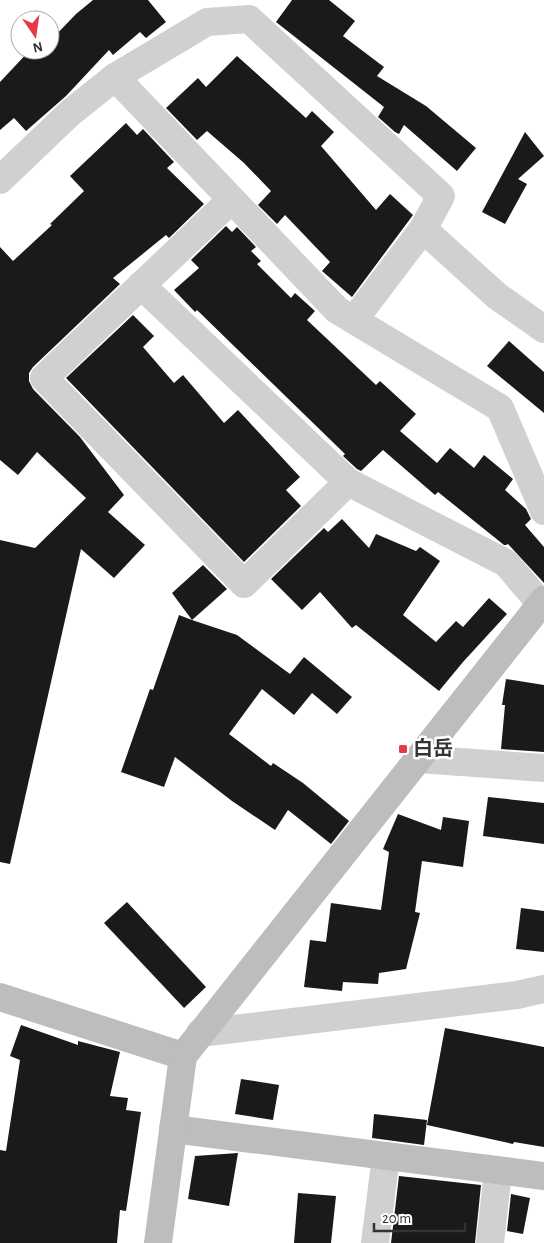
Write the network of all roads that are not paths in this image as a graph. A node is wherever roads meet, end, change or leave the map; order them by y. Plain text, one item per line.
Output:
1 (115, 77) junction
2 (0, 180) edge
3 (231, 200) junction
4 (423, 229) junction
5 (142, 285) junction
6 (354, 320) junction
7 (544, 329) edge
8 (348, 482) junction
9 (544, 511) edge
10 (542, 602) edge
11 (418, 759) junction
12 (544, 768) edge
13 (544, 988) edge
14 (0, 997) edge
15 (200, 1033) junction
16 (183, 1056) junction
17 (172, 1129) junction
18 (386, 1156) junction
19 (498, 1171) junction
20 (544, 1176) edge
21 (158, 1243) edge
22 (376, 1243) edge
23 (490, 1243) edge

1 - 2 street
1 - 3 street
1 - 4 street
3 - 5 street
3 - 6 street
4 - 6 street
4 - 7 street
5 - 8 street
5 - 8 street
6 - 9 street
8 - 10 street
10 - 11 street
11 - 12 street
11 - 15 street
13 - 15 street
14 - 16 street
15 - 16 street
16 - 17 street
17 - 18 street
17 - 21 street
18 - 19 street
18 - 22 street
19 - 20 street
19 - 23 street

